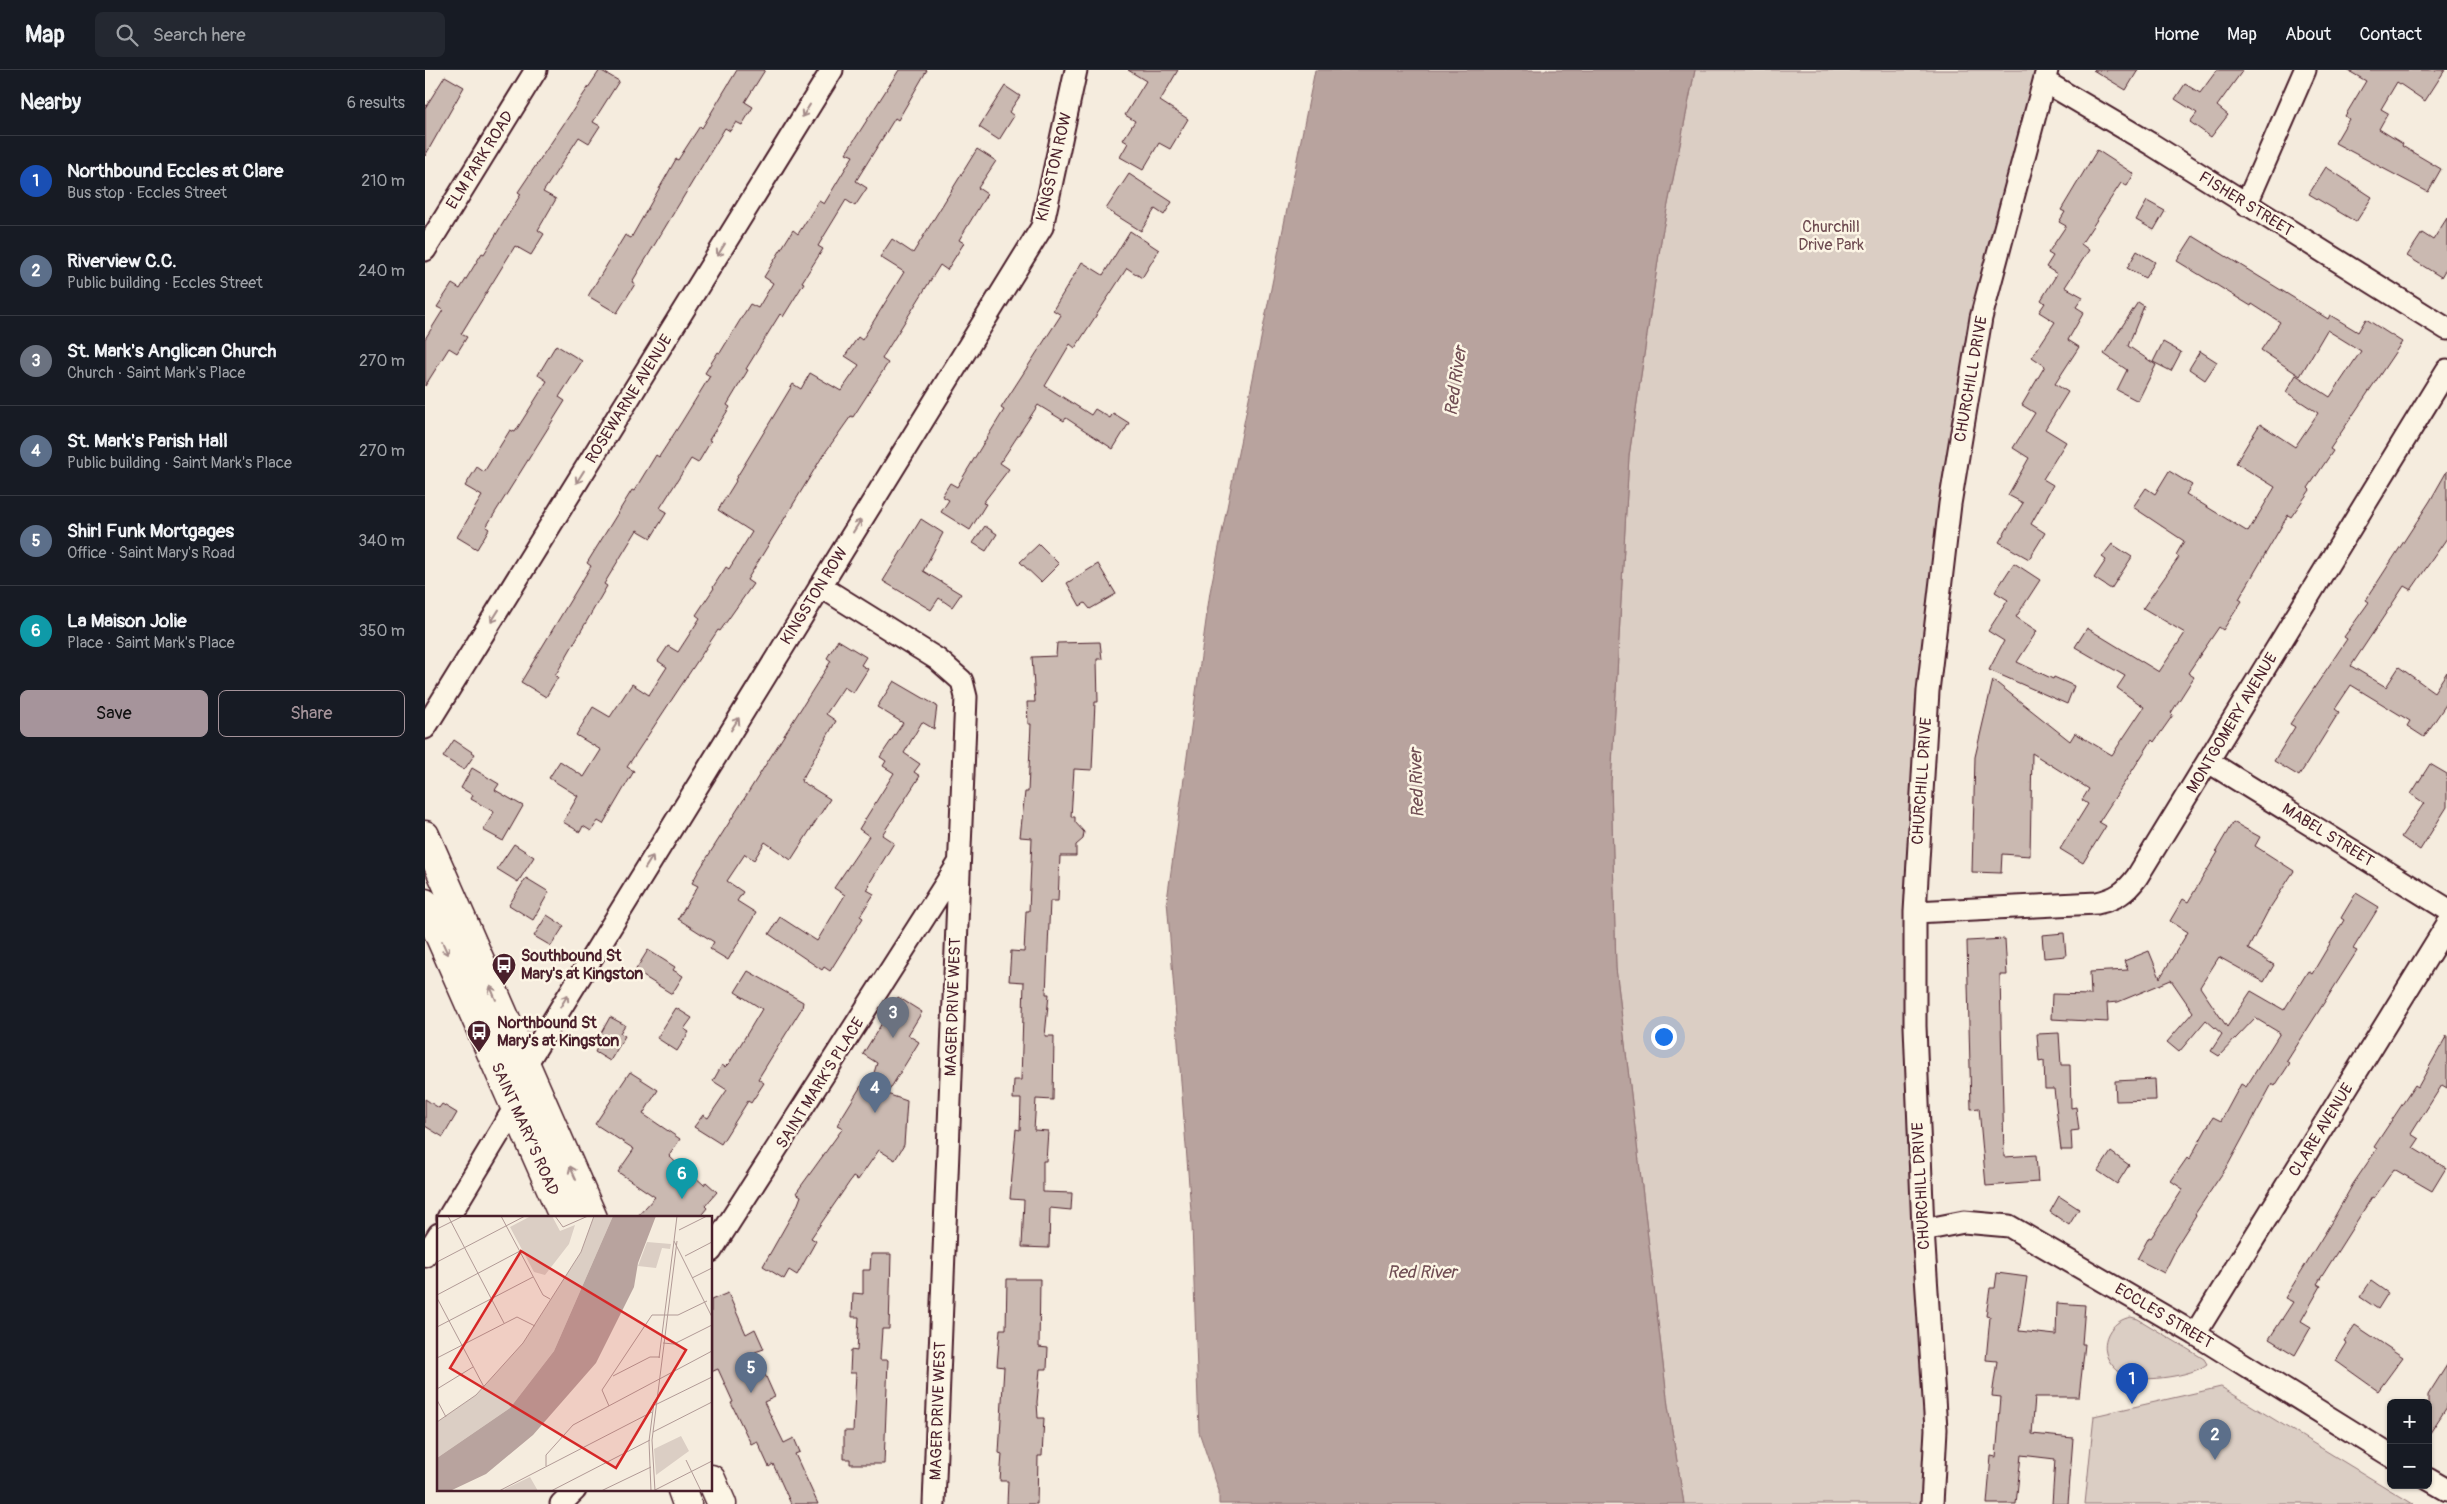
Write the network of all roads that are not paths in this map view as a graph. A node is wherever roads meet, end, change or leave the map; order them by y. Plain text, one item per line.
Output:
1 (536, 70) edge
2 (832, 70) edge
3 (1076, 70) edge
4 (2305, 70) edge
5 (2046, 76) edge
6 (2246, 204) junction
7 (425, 250) edge
8 (2447, 329) edge
9 (2447, 370) edge
10 (820, 586) junction
11 (425, 728) edge
12 (2209, 762) junction
13 (425, 835) edge
14 (959, 863) junction
15 (425, 903) edge
16 (2447, 909) edge
17 (1915, 912) junction
18 (2447, 925) edge
19 (525, 1066) junction
20 (515, 1107) junction
21 (449, 1216) edge
22 (563, 1216) edge
23 (592, 1216) edge
24 (1923, 1230) junction
25 (437, 1237) edge
26 (713, 1248) edge
27 (425, 1256) edge
28 (2195, 1334) junction
29 (2387, 1454) edge
30 (2432, 1481) edge
31 (713, 1484) edge
32 (2447, 1490) edge
33 (573, 1492) edge
34 (683, 1492) edge
35 (561, 1504) edge
36 (687, 1504) edge
37 (722, 1504) edge
38 (934, 1504) edge
39 (1932, 1504) edge

1 - 7 street, ELM PARK ROAD
2 -> 11 street, ROSEWARNE AVENUE
10 -> 3 street, KINGSTON ROW
4 - 6 street
5 - 6 street, FISHER STREET
5 - 17 street, CHURCHILL DRIVE
6 - 8 street, FISHER STREET
9 - 12 street, MONTGOMERY AVENUE
10 - 14 street, MAGER DRIVE WEST
19 -> 10 street, KINGSTON ROW
12 - 16 street, MABEL STREET
12 - 17 street, MONTGOMERY AVENUE
19 -> 13 main road, SAINT MARY'S ROAD
14 - 26 street, SAINT MARK'S PLACE
14 - 38 street, MAGER DRIVE WEST
15 -> 20 main road, SAINT MARY'S ROAD
17 - 24 street, CHURCHILL DRIVE
18 - 28 street, CLARE AVENUE
19 - 20 street, KINGSTON ROW
23 -> 19 main road, SAINT MARY'S ROAD
20 - 21 street, KINGSTON ROW
20 - 22 main road, SAINT MARY'S ROAD
24 - 28 street, ECCLES STREET
24 - 39 street, CHURCHILL DRIVE
25 - 27 street
28 - 29 street, ECCLES STREET
30 - 32 street
31 - 37 main road
33 - 35 street
34 - 36 main road

